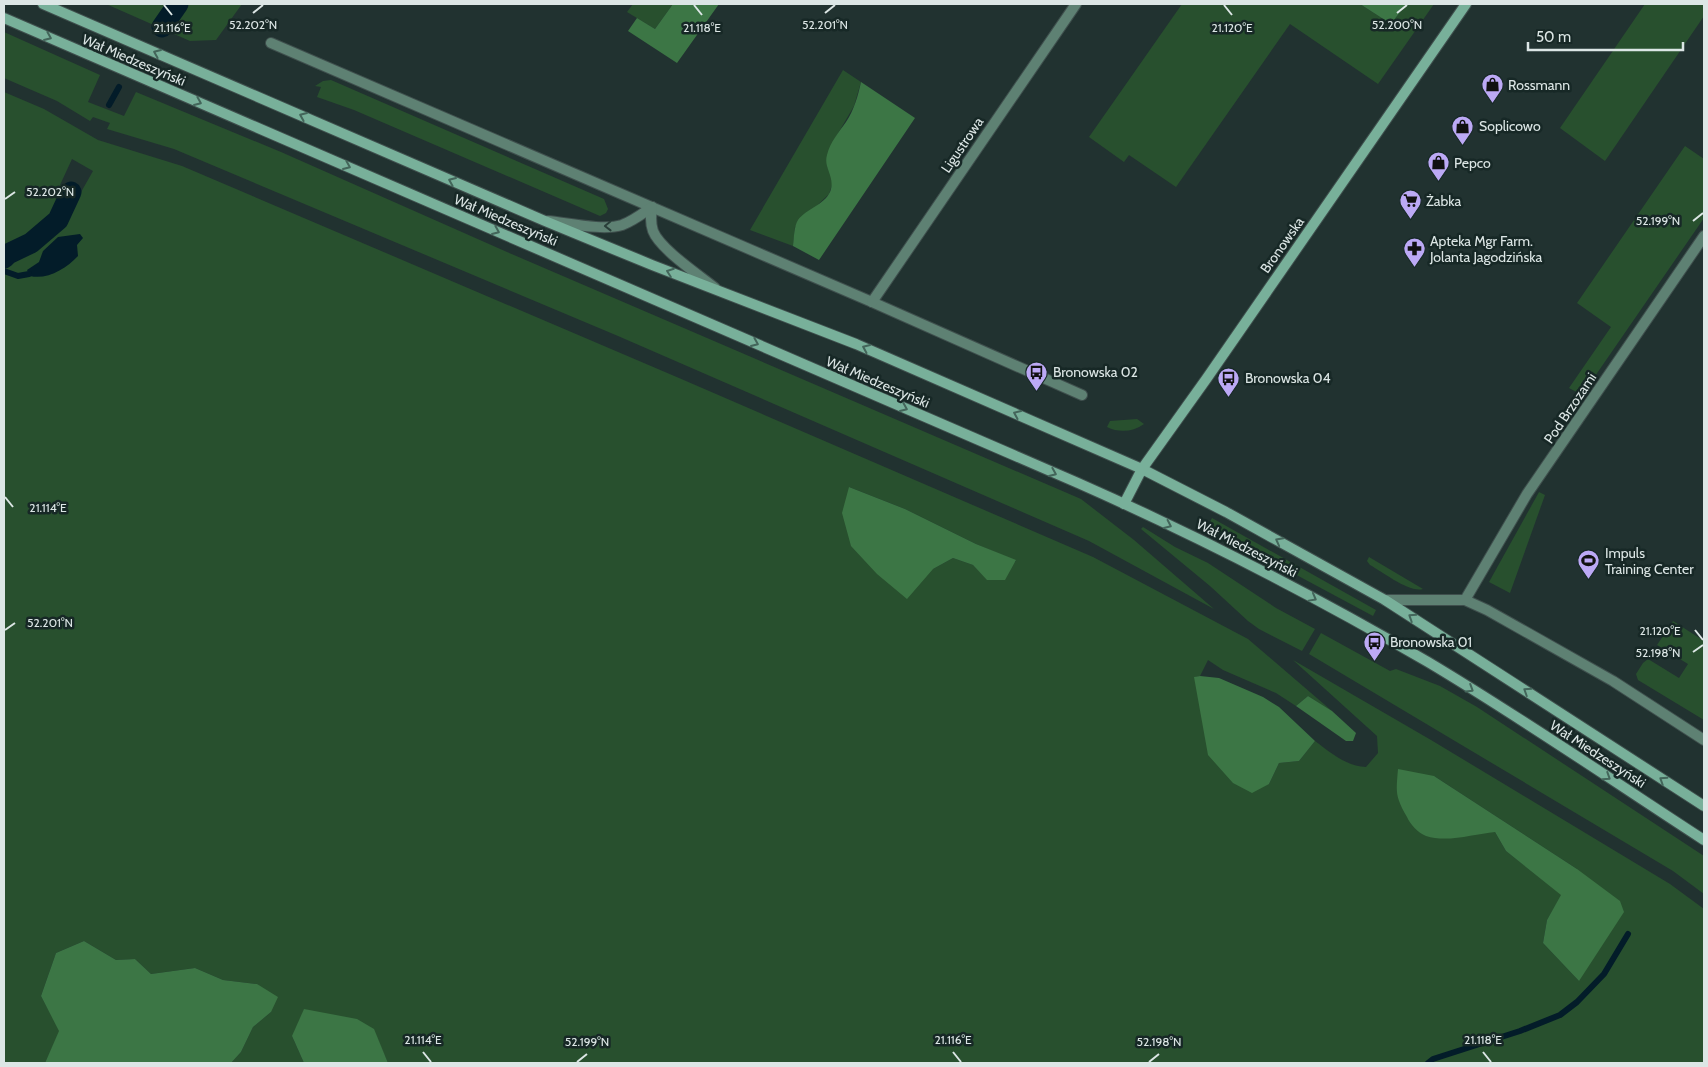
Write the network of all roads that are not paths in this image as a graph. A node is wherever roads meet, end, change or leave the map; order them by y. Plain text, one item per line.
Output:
1 (43, 4) edge
2 (1076, 4) edge
3 (1466, 4) edge
4 (4, 18) edge
5 (271, 43) dead end
6 (652, 207) junction
7 (544, 221) junction
8 (1704, 236) edge
9 (716, 288) junction
10 (872, 302) junction
11 (1082, 395) dead end
12 (1142, 469) junction
13 (1124, 504) junction
14 (1385, 600) junction
15 (1465, 600) junction
16 (1704, 740) edge
17 (1704, 806) edge
18 (1704, 840) edge

7 -> 1 main road, Wał Miedzeszyński
2 - 10 street, Ligustrowa
3 - 12 main road, Bronowska
4 -> 13 main road, Wał Miedzeszyński
5 - 6 street
6 -> 7 street
6 - 9 street
6 - 10 street
9 -> 7 main road, Wał Miedzeszyński
8 - 15 street, Pod Brzozami
12 -> 9 main road, Wał Miedzeszyński
10 - 11 street
12 - 13 main road, Bronowska
14 -> 12 main road, Wał Miedzeszyński
13 -> 18 main road, Wał Miedzeszyński
14 - 15 street
17 -> 14 main road, Wał Miedzeszyński
15 - 16 street

